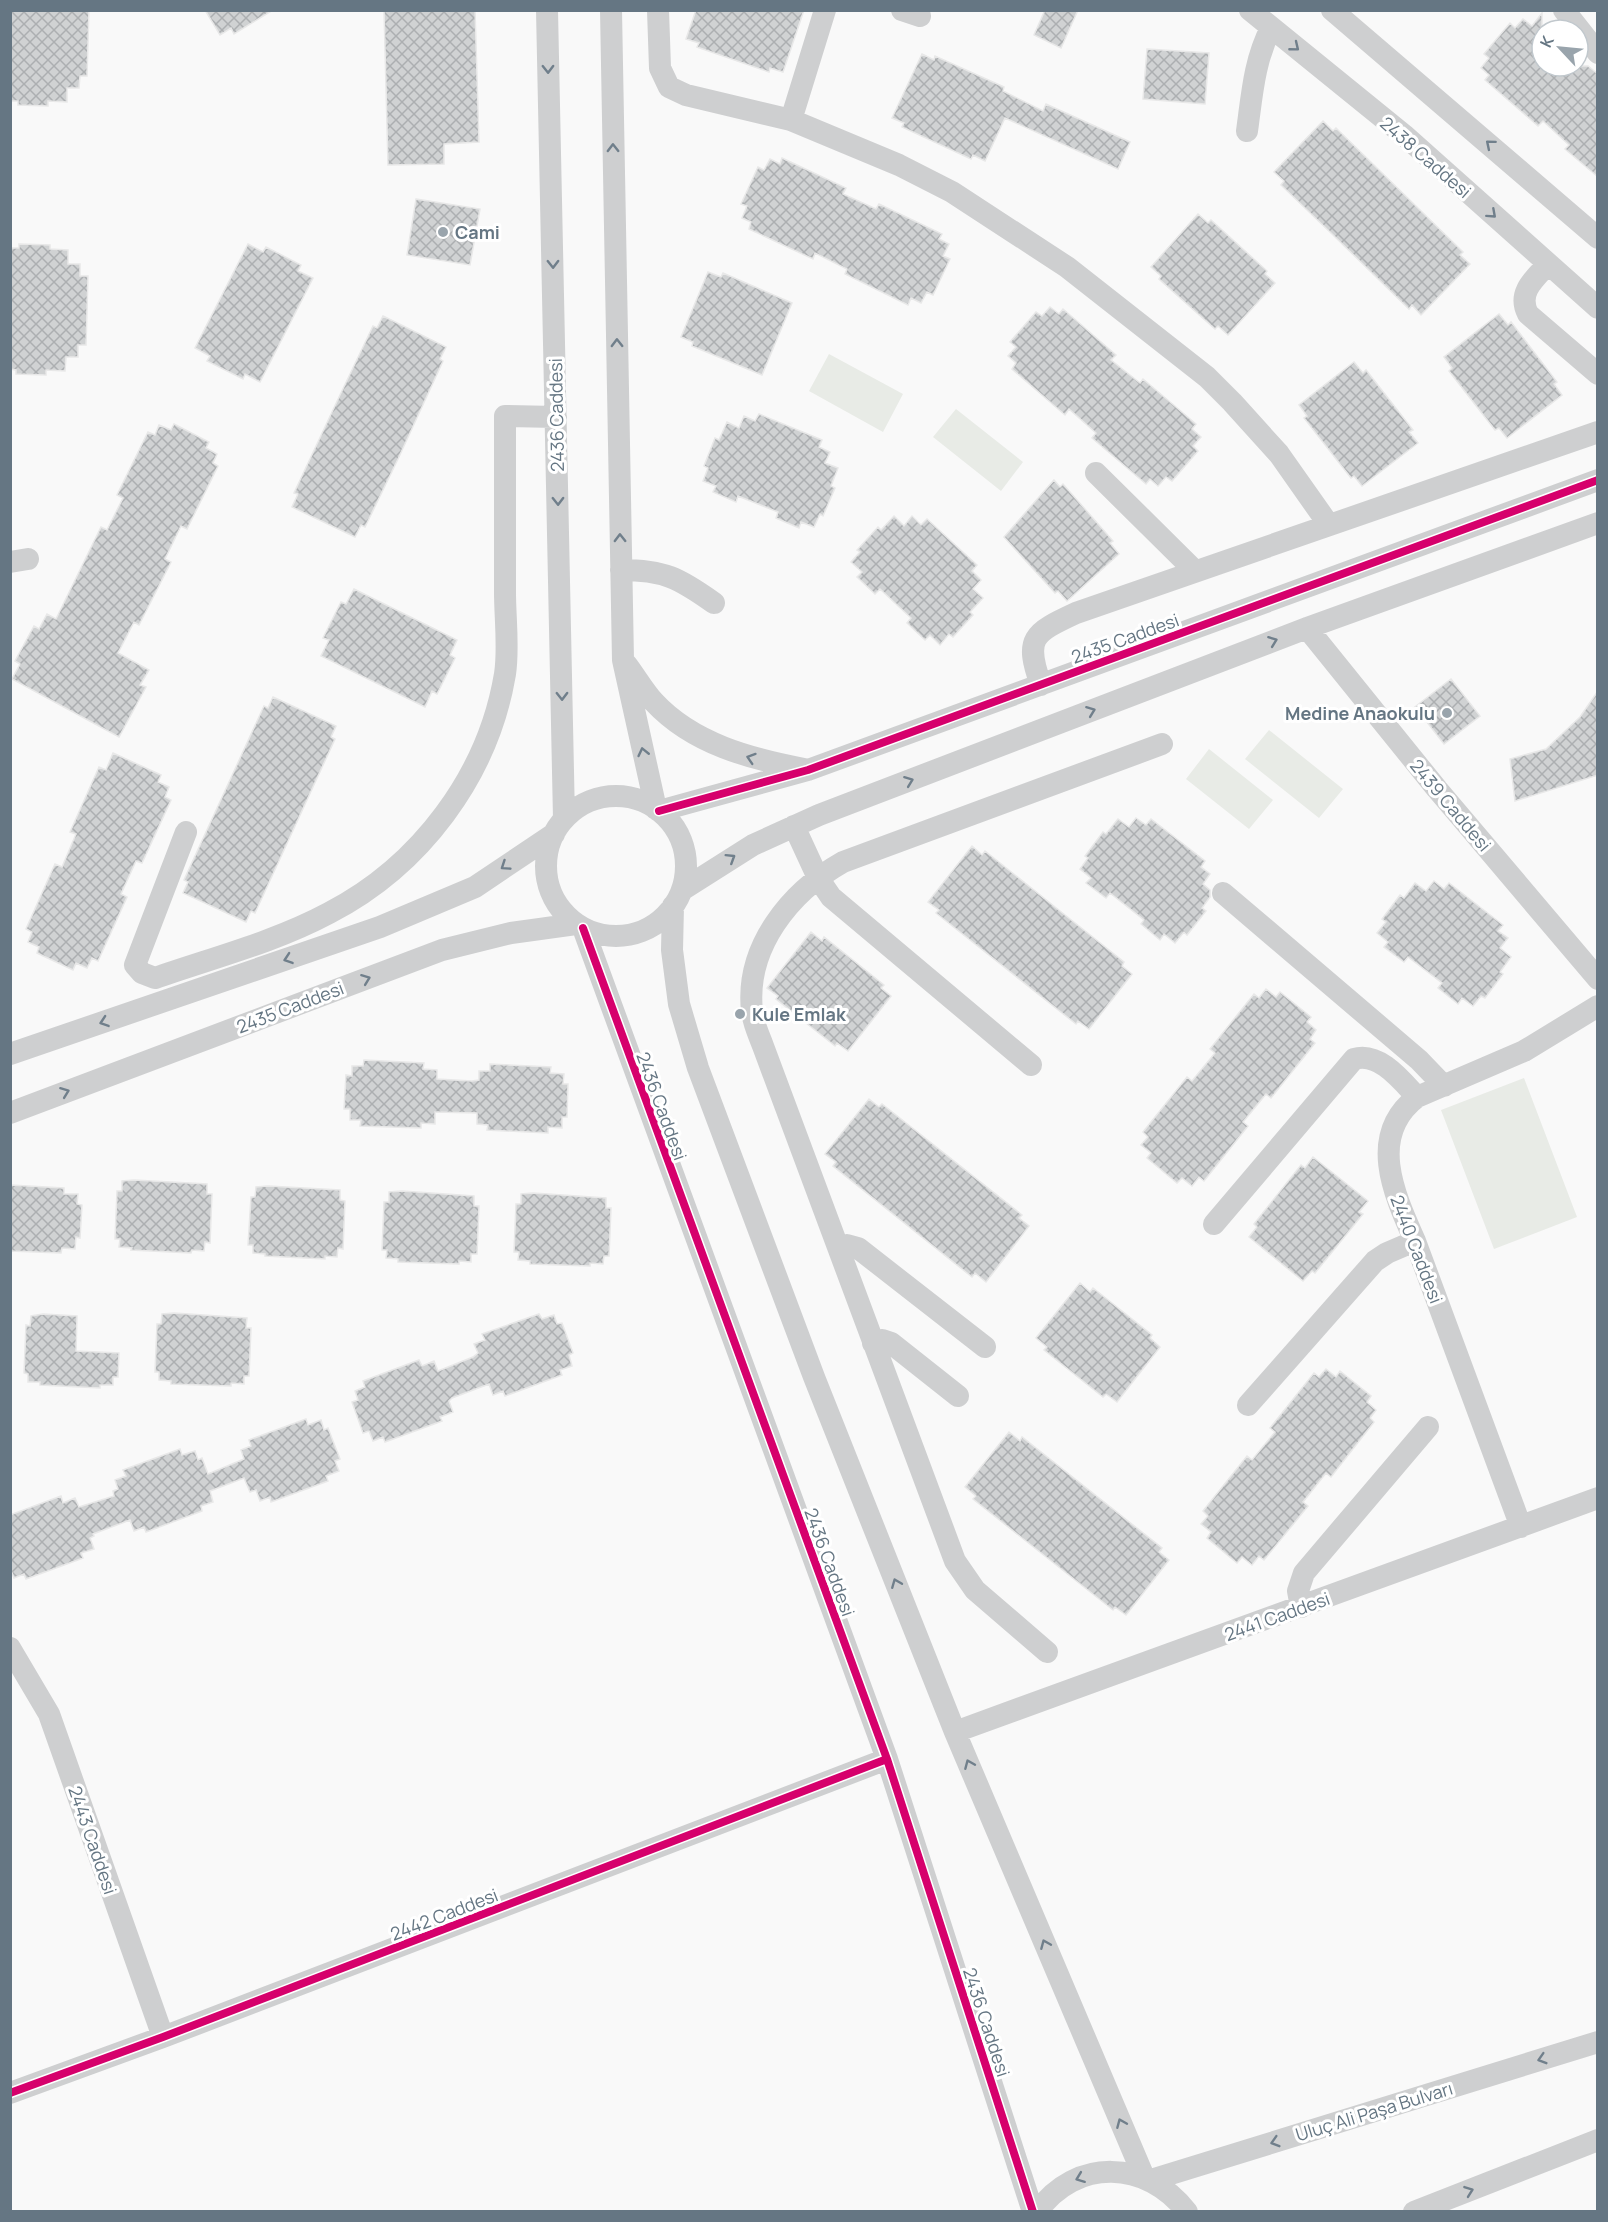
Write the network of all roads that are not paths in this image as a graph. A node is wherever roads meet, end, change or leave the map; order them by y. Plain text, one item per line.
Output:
1 (547, 10) edge
2 (611, 10) edge
3 (658, 10) edge
4 (825, 10) edge
5 (1250, 10) edge
6 (1332, 10) edge
7 (1564, 10) edge
8 (1271, 28) junction
9 (1598, 53) edge
10 (791, 120) junction
11 (1247, 131) dead end
12 (1598, 238) edge
13 (1548, 264) junction
14 (1598, 308) edge
15 (1598, 374) edge
16 (556, 417) junction
17 (1598, 432) edge
18 (1096, 473) dead end
19 (1598, 480) edge
20 (1598, 523) edge
21 (1329, 525) junction
22 (621, 570) junction
23 (1195, 571) junction
24 (714, 603) dead end
25 (1308, 628) junction
26 (622, 660) junction
27 (1041, 685) junction
28 (1162, 744) dead end
29 (808, 770) junction
30 (658, 810) junction
31 (559, 826) junction
32 (794, 826) junction
33 (186, 832) dead end
34 (818, 878) junction
35 (1223, 893) dead end
36 (677, 898) junction
37 (580, 926) junction
38 (1598, 979) edge
39 (1598, 1006) edge
40 (10, 1054) edge
41 (1030, 1065) dead end
42 (1444, 1086) junction
43 (1417, 1097) junction
44 (10, 1113) edge
45 (1214, 1224) dead end
46 (1415, 1241) junction
47 (839, 1250) junction
48 (873, 1343) junction
49 (985, 1347) dead end
50 (958, 1396) dead end
51 (1248, 1405) dead end
52 (1428, 1427) dead end
53 (1598, 1498) edge
54 (1521, 1527) junction
55 (1301, 1607) junction
56 (10, 1648) edge
57 (1047, 1652) dead end
58 (955, 1732) junction
59 (887, 1759) junction
60 (163, 2037) junction
61 (1598, 2042) edge
62 (10, 2093) edge
63 (1598, 2140) edge
64 (1147, 2179) junction
65 (1035, 2211) edge
66 (1187, 2211) edge
67 (1414, 2211) edge

1 -> 16 street, 2436 Caddesi
22 -> 2 street
3 - 10 street
4 - 10 street
5 - 8 street, 2438 Caddesi
12 -> 6 street
7 - 9 street
8 - 11 street
8 -> 13 street, 2438 Caddesi
10 - 21 street
13 - 14 street, 2438 Caddesi
13 - 15 street
16 -> 31 street, 2436 Caddesi
16 - 33 street
17 - 21 street
18 - 23 street
19 - 27 street, 2435 Caddesi
20 - 25 street, 2435 Caddesi
21 - 23 street
22 - 24 street
22 - 26 street
23 - 27 street
32 -> 25 street, 2435 Caddesi
25 - 38 street, 2439 Caddesi
29 -> 26 street
30 -> 26 street
27 - 29 street, 2435 Caddesi
28 - 34 street
29 - 30 street, 2435 Caddesi
30 - 31 street
30 - 36 street
31 - 37 street
31 -> 40 street
32 - 34 street
36 -> 32 street, 2435 Caddesi
34 - 41 street
34 - 47 street
35 - 42 street
36 - 37 street, 2435 Caddesi
58 -> 36 street
44 -> 37 street, 2435 Caddesi
37 - 59 street, 2436 Caddesi
39 - 42 street, 2440 Caddesi
42 - 43 street, 2440 Caddesi
43 - 45 street
43 - 46 street, 2440 Caddesi
46 - 51 street
46 - 54 street, 2440 Caddesi
47 - 48 street
47 - 49 street
48 - 50 street
48 - 57 street
52 - 55 street
53 - 54 street, 2441 Caddesi
54 - 55 street, 2441 Caddesi
55 - 58 street, 2441 Caddesi
56 - 60 street, 2443 Caddesi
64 -> 58 street
59 - 60 street, 2442 Caddesi
59 - 65 street, 2436 Caddesi
60 - 62 street, 2442 Caddesi
61 -> 64 street, Uluç Ali Paşa Bulvarı
67 -> 63 street
64 -> 65 street, Uluç Ali Paşa Bulvarı
64 - 66 street, Uluç Ali Paşa Bulvarı

